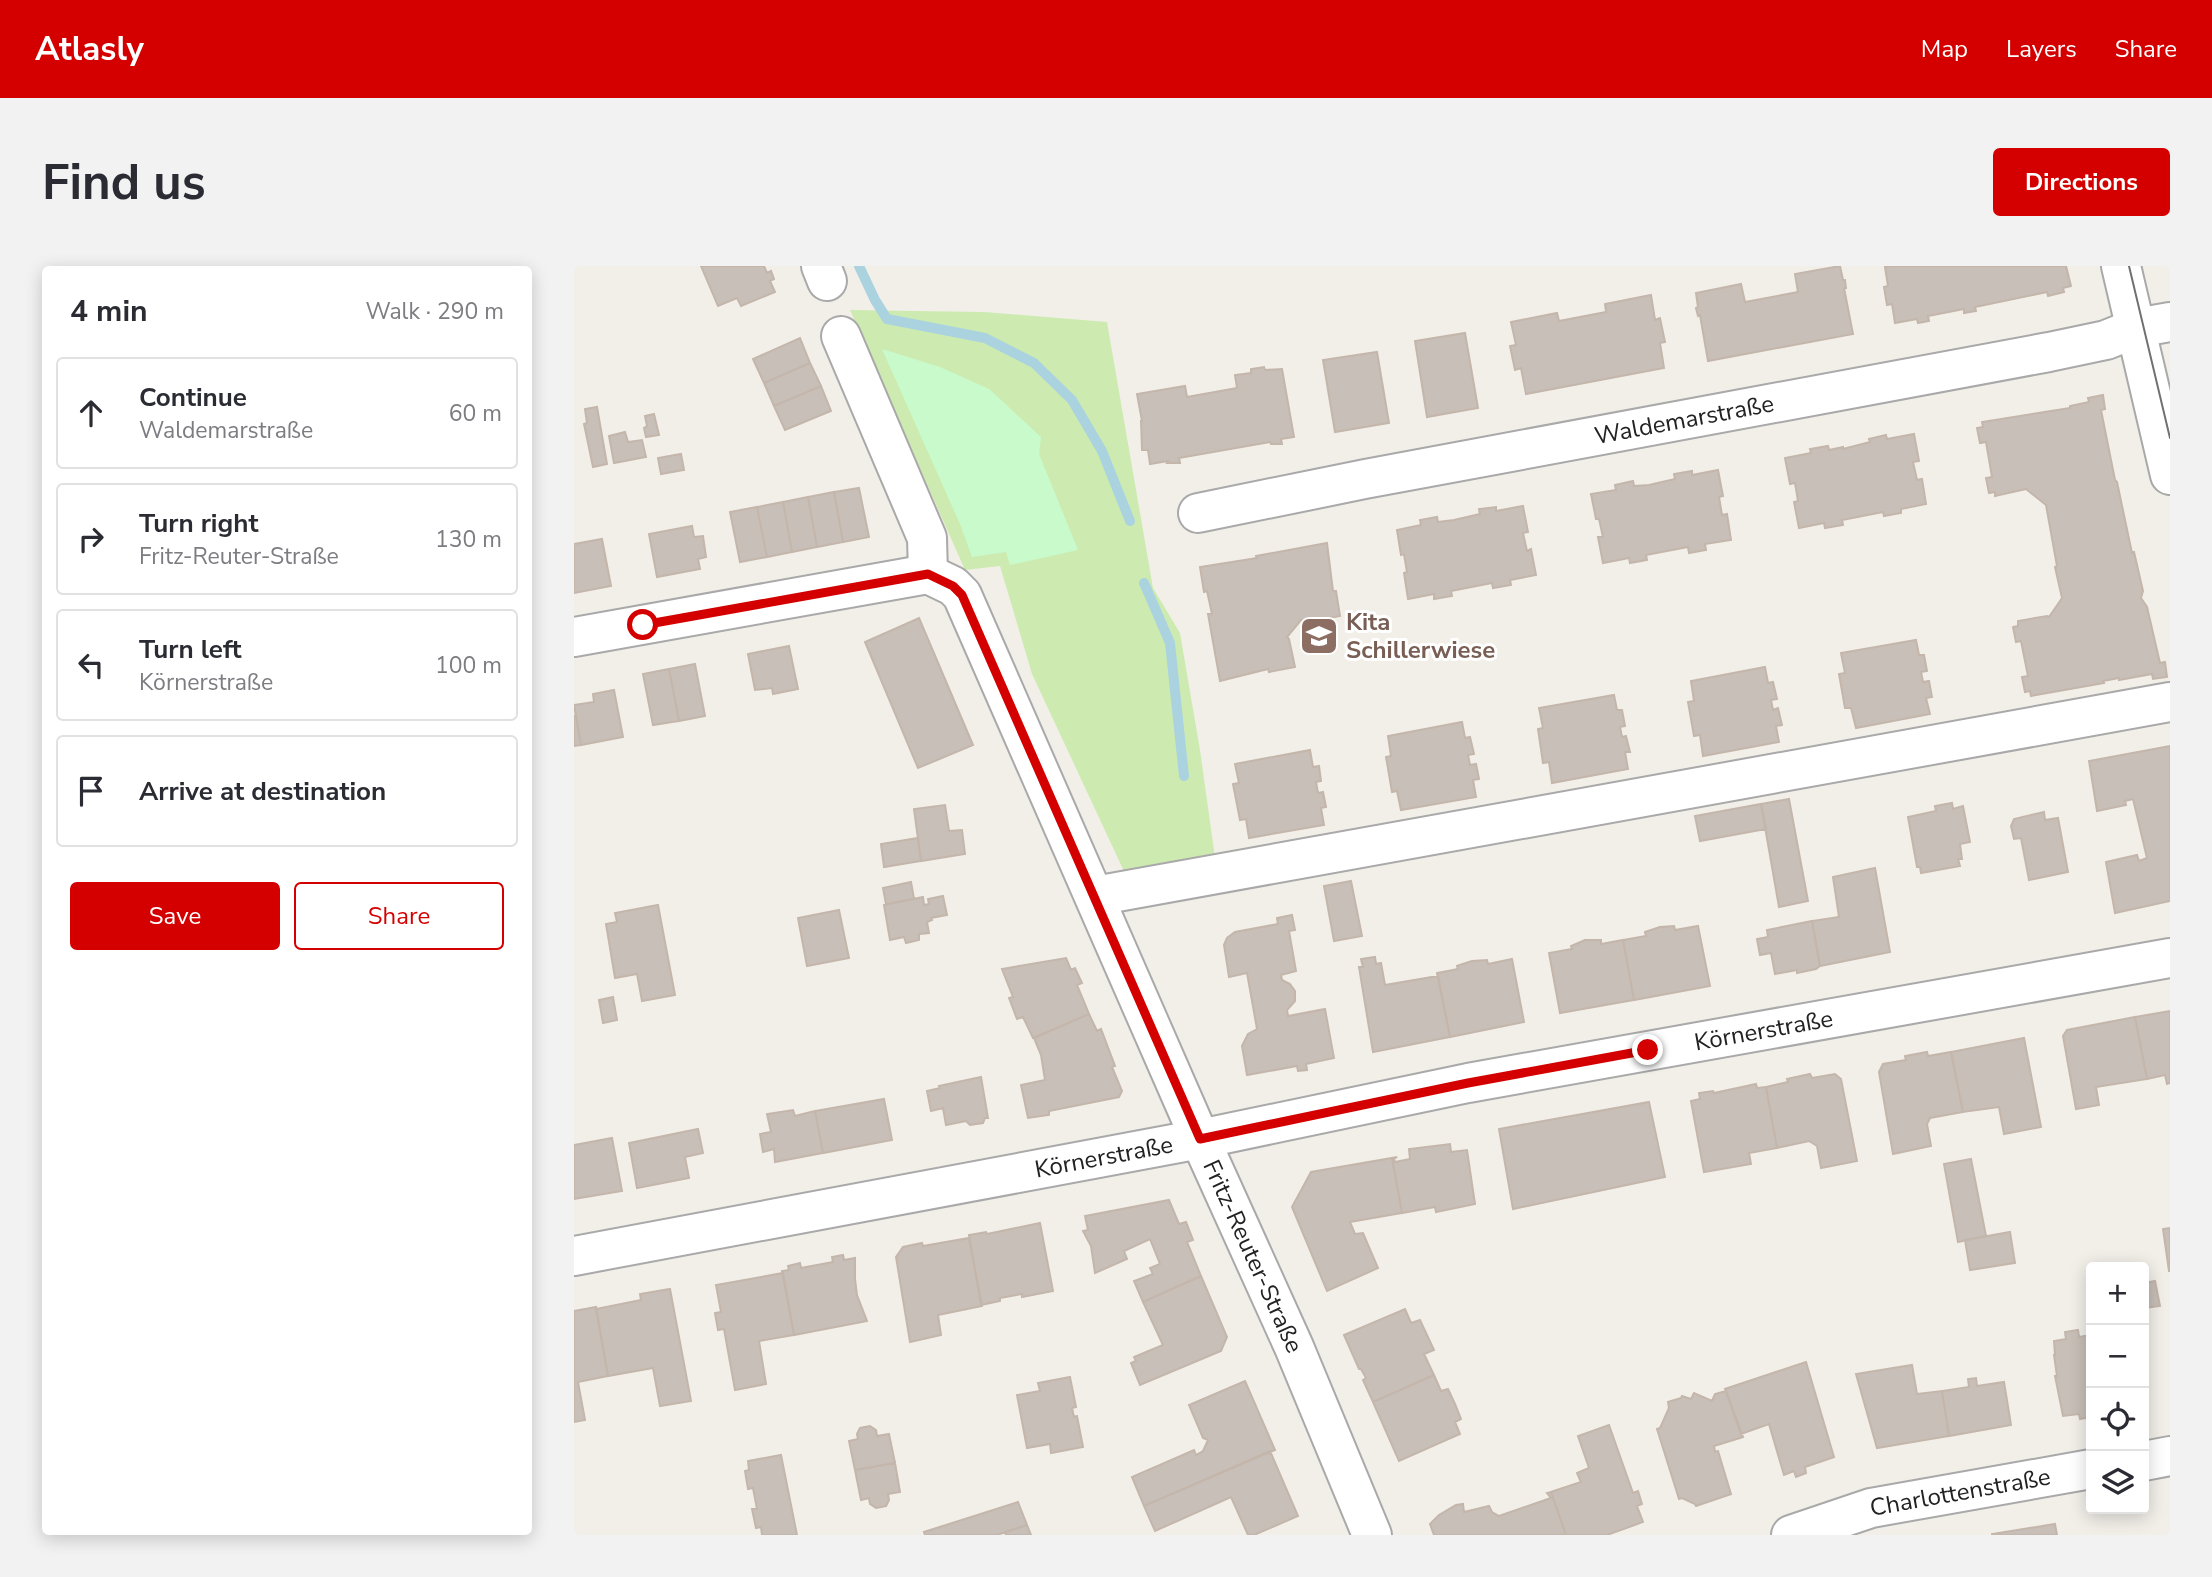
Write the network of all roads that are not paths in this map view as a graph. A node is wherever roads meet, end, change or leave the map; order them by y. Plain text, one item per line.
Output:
1 (2121, 266) edge
2 (2153, 325) edge
3 (841, 336) dead end
4 (2170, 475) edge
5 (1198, 513) dead end
6 (928, 574) junction
7 (574, 636) edge
8 (2170, 702) edge
9 (1095, 897) junction
10 (2170, 958) edge
11 (1200, 1139) junction
12 (574, 1256) edge
13 (2170, 1456) edge
14 (2149, 1460) edge
15 (2086, 1470) edge
16 (1372, 1535) edge
17 (1791, 1535) edge

1 - 2 street
2 - 4 street
2 - 5 street, Waldemarstraße
3 - 6 street
6 - 7 street
6 - 9 street, Fritz-Reuter-Straße
8 - 9 street
9 - 11 street, Fritz-Reuter-Straße
10 - 11 street, Körnerstraße
11 - 12 street, Körnerstraße
11 - 16 street, Fritz-Reuter-Straße
13 - 14 street
15 - 17 street, Charlottenstraße

